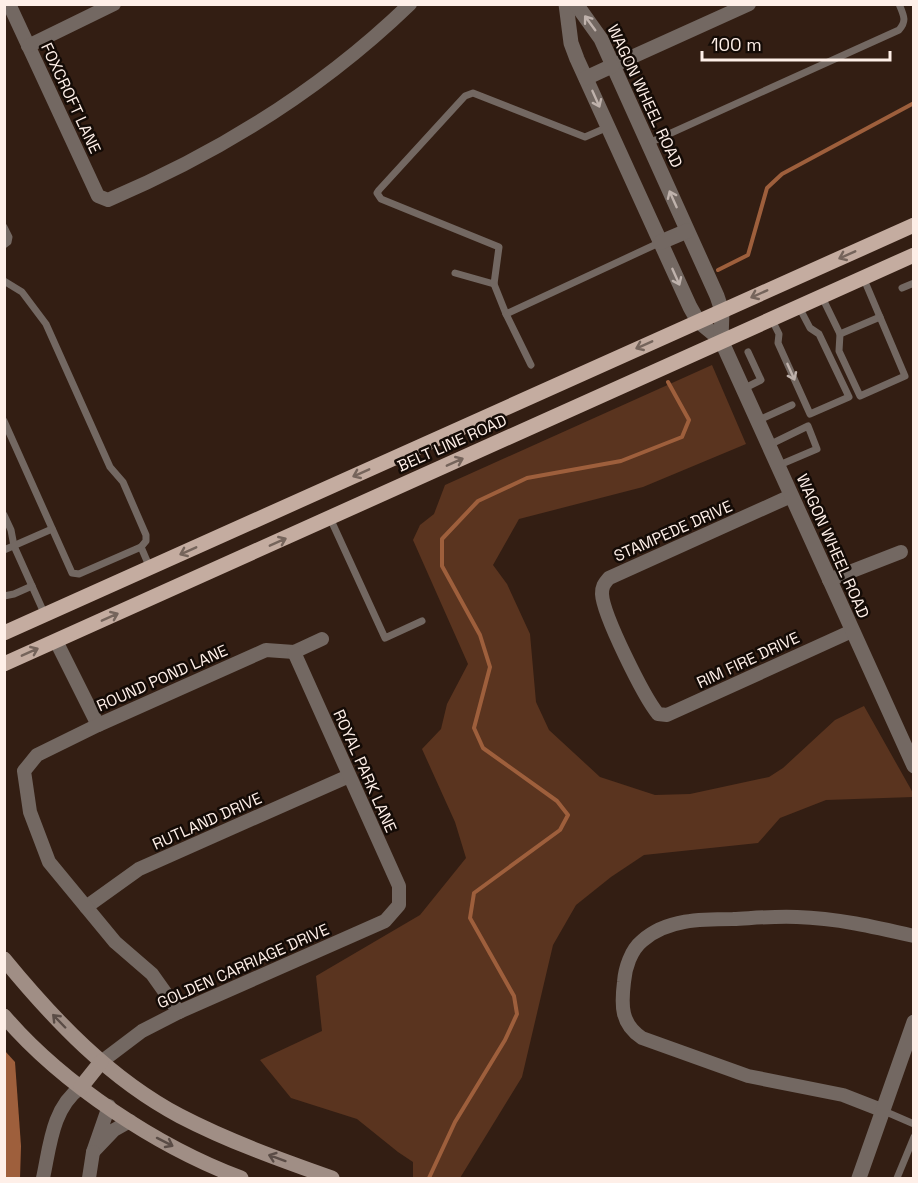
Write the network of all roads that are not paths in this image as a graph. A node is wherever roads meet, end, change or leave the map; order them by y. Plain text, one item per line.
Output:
1 (9, 4) edge
2 (114, 4) edge
3 (410, 4) edge
4 (566, 4) edge
5 (576, 4) edge
6 (749, 4) edge
7 (899, 4) edge
8 (28, 46) junction
9 (612, 66) junction
10 (586, 78) junction
11 (608, 127) junction
12 (648, 143) junction
13 (914, 225) edge
14 (4, 227) edge
15 (687, 231) junction
16 (897, 232) junction
17 (660, 242) junction
18 (4, 245) edge
19 (911, 256) edge
20 (455, 273) dead end
21 (863, 277) junction
22 (4, 281) edge
23 (914, 283) edge
24 (494, 284) junction
25 (902, 288) dead end
26 (822, 295) junction
27 (798, 306) junction
28 (722, 311) junction
29 (506, 314) junction
30 (880, 316) junction
31 (771, 318) junction
32 (698, 321) junction
33 (840, 334) junction
34 (721, 340) junction
35 (748, 352) dead end
36 (531, 365) dead end
37 (743, 388) junction
38 (792, 405) dead end
39 (810, 414) junction
40 (4, 421) edge
41 (757, 421) junction
42 (808, 426) junction
43 (768, 445) junction
44 (777, 466) junction
45 (318, 493) junction
46 (790, 496) junction
47 (4, 515) edge
48 (330, 518) junction
49 (52, 529) junction
50 (213, 540) junction
51 (14, 546) junction
52 (141, 547) junction
53 (4, 550) edge
54 (901, 552) dead end
55 (224, 566) junction
56 (150, 568) junction
57 (829, 580) junction
58 (32, 586) junction
59 (4, 596) edge
60 (45, 615) junction
61 (422, 621) dead end
62 (852, 631) junction
63 (4, 633) edge
64 (322, 639) dead end
65 (56, 641) junction
66 (294, 652) junction
67 (4, 664) edge
68 (658, 714) joint
69 (98, 725) junction
70 (914, 766) edge
71 (349, 776) junction
72 (399, 905) joint
73 (86, 907) junction
74 (914, 936) edge
75 (4, 959) edge
76 (178, 1012) junction
77 (4, 1016) edge
78 (914, 1022) edge
79 (101, 1062) junction
80 (81, 1087) junction
81 (109, 1106) junction
82 (884, 1111) junction
83 (130, 1121) junction
84 (914, 1124) edge
85 (914, 1137) edge
86 (93, 1152) junction
87 (43, 1179) edge
88 (88, 1179) edge
89 (241, 1179) edge
90 (332, 1179) edge
91 (859, 1179) edge
92 (897, 1179) edge

1 - 8 street, FOXCROFT LANE
2 - 8 street
3 - 8 street, FOXCROFT LANE
4 - 10 street, WAGON WHEEL ROAD
9 -> 5 street, WAGON WHEEL ROAD
6 - 9 street
7 - 12 lane
9 - 10 street
9 - 12 street, WAGON WHEEL ROAD
10 -> 11 street, WAGON WHEEL ROAD
11 - 17 street, WAGON WHEEL ROAD
11 - 24 lane
15 -> 12 street, WAGON WHEEL ROAD
13 - 16 main road, BELT LINE ROAD
14 - 18 lane
15 - 17 street
15 - 28 street, WAGON WHEEL ROAD
16 - 19 main road
16 -> 28 main road, BELT LINE ROAD
17 - 29 lane
17 -> 32 street, WAGON WHEEL ROAD
19 - 21 main road, BELT LINE ROAD
20 - 24 lane
21 - 26 main road, BELT LINE ROAD
21 - 30 lane
22 - 52 lane
23 - 25 lane
24 - 29 lane
26 - 27 main road, BELT LINE ROAD
26 - 33 lane
27 - 31 main road, BELT LINE ROAD
27 - 39 lane
28 - 32 main road, BELT LINE ROAD
28 - 34 street, WAGON WHEEL ROAD
29 - 36 lane
30 - 33 lane
30 - 33 lane
31 - 34 main road, BELT LINE ROAD
31 -> 39 lane
32 - 34 street, WAGON WHEEL ROAD
32 -> 45 main road, BELT LINE ROAD
34 - 37 street, WAGON WHEEL ROAD
48 -> 34 main road, BELT LINE ROAD
35 - 37 lane
37 - 41 street, WAGON WHEEL ROAD
38 - 41 lane
39 - 42 lane
40 - 49 lane
41 - 43 street, WAGON WHEEL ROAD
42 - 43 lane
42 - 44 lane
43 - 44 street, WAGON WHEEL ROAD
44 - 46 street, WAGON WHEEL ROAD
45 - 48 main road
45 - 50 main road, BELT LINE ROAD
46 - 57 street, WAGON WHEEL ROAD
46 - 68 street, STAMPEDE DRIVE
47 - 51 lane
55 -> 48 main road, BELT LINE ROAD
48 - 61 lane
49 - 51 lane
49 - 52 lane
50 - 55 main road
50 -> 56 main road, BELT LINE ROAD
51 - 53 lane
51 - 58 lane
52 - 56 lane
54 - 57 street
65 -> 55 main road, BELT LINE ROAD
56 - 60 main road, BELT LINE ROAD
57 - 62 street, WAGON WHEEL ROAD
58 - 59 lane
58 - 60 lane
60 - 63 main road, BELT LINE ROAD
60 - 65 main road
62 - 68 street, RIM FIRE DRIVE
62 - 70 street, WAGON WHEEL ROAD
64 - 66 street, ROUND POND LANE
67 -> 65 main road, BELT LINE ROAD
65 - 69 street
66 - 69 street, ROUND POND LANE
66 - 71 street, ROYAL PARK LANE
69 - 73 street, ROUND POND LANE
71 - 72 street, ROYAL PARK LANE
71 - 73 street, RUTLAND DRIVE
72 - 76 street, GOLDEN CARRIAGE DRIVE
73 - 76 street
74 - 82 street
79 -> 75 main road
76 - 79 street, GOLDEN CARRIAGE DRIVE
77 - 80 main road
78 - 82 street
79 - 80 main road
90 -> 79 main road
80 - 81 main road
80 - 87 street
81 - 83 main road
81 - 86 street
82 - 84 lane
82 - 91 street
83 - 86 street
83 -> 89 main road
85 - 92 lane
86 - 88 street

